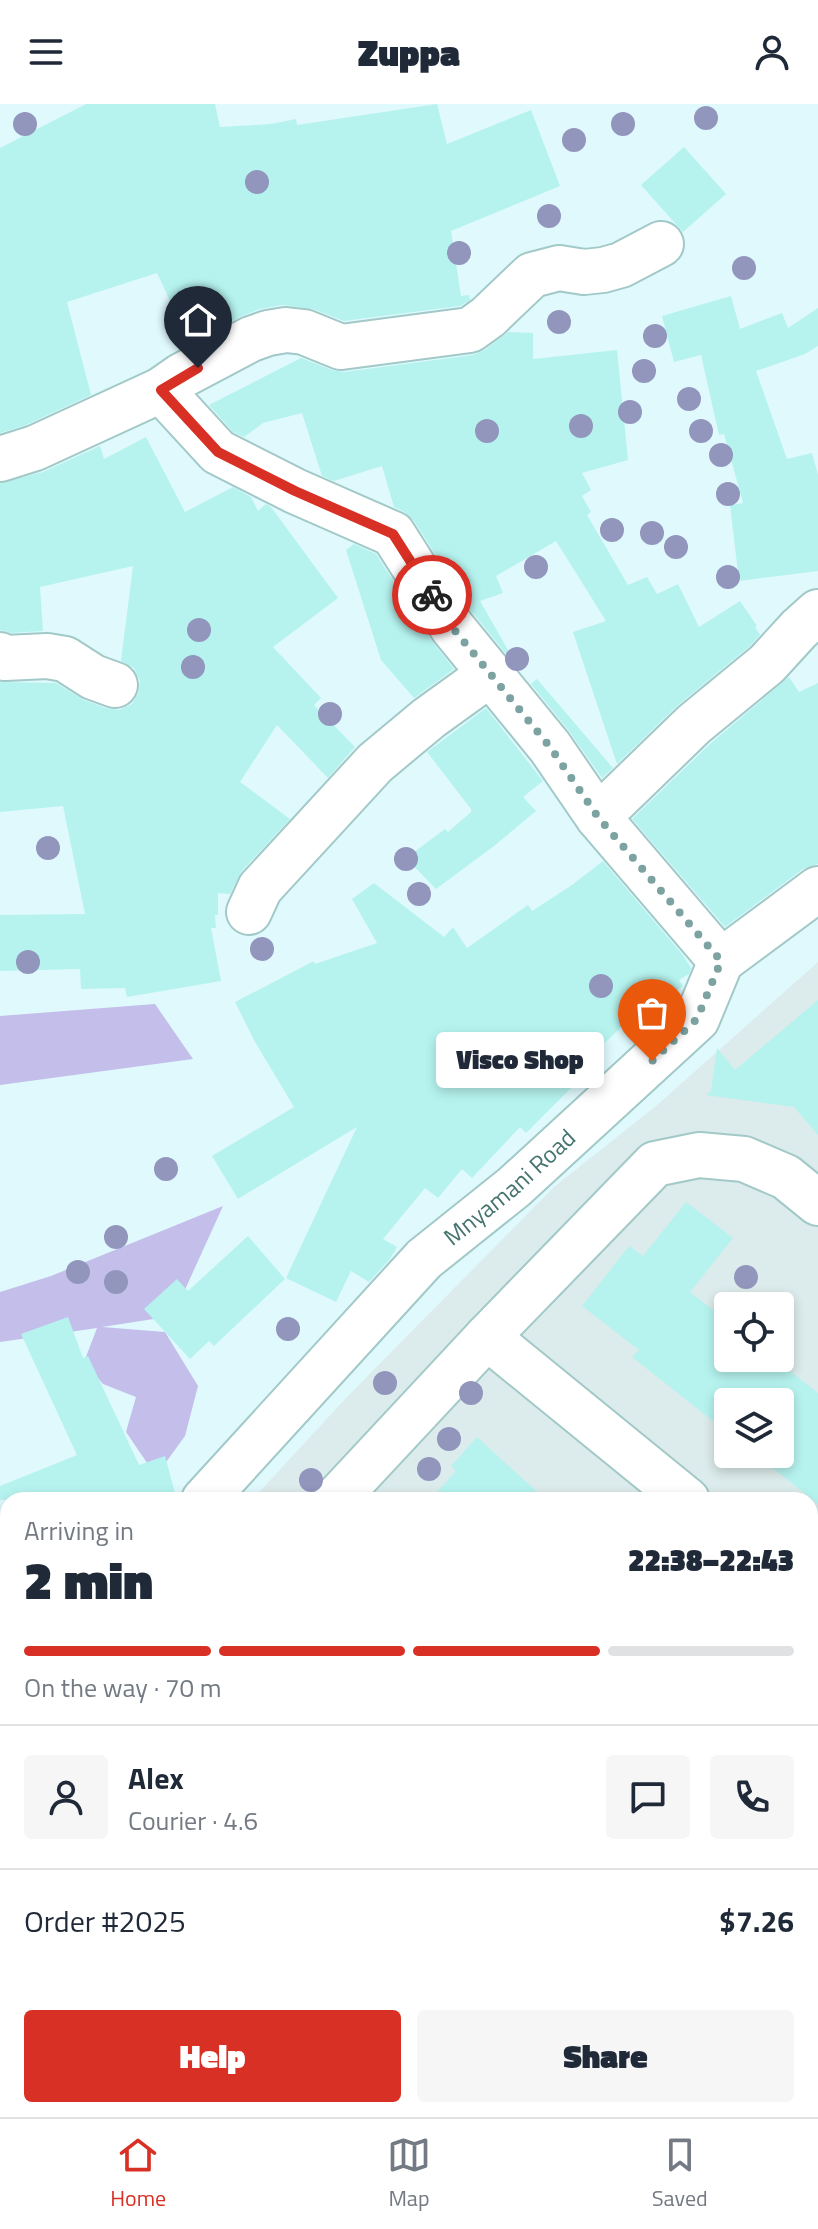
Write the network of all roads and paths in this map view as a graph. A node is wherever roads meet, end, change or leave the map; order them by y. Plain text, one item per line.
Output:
1 (661, 244) dead end
2 (161, 390) junction
3 (0, 459) edge
4 (818, 612) edge
5 (0, 655) edge
6 (490, 674) junction
7 (115, 685) dead end
8 (598, 817) junction
9 (818, 889) edge
10 (249, 912) dead end
11 (721, 961) junction
12 (818, 1203) edge
13 (487, 1337) junction
14 (211, 1492) edge
15 (342, 1492) edge
16 (677, 1492) edge

1 - 2 street
2 - 3 street
2 - 6 street
4 - 8 street
5 - 7 street
6 - 8 street
6 - 10 street
8 - 11 street
9 - 11 street
11 - 14 street, Mnyamani Road
12 - 13 street
13 - 15 street
13 - 16 street

